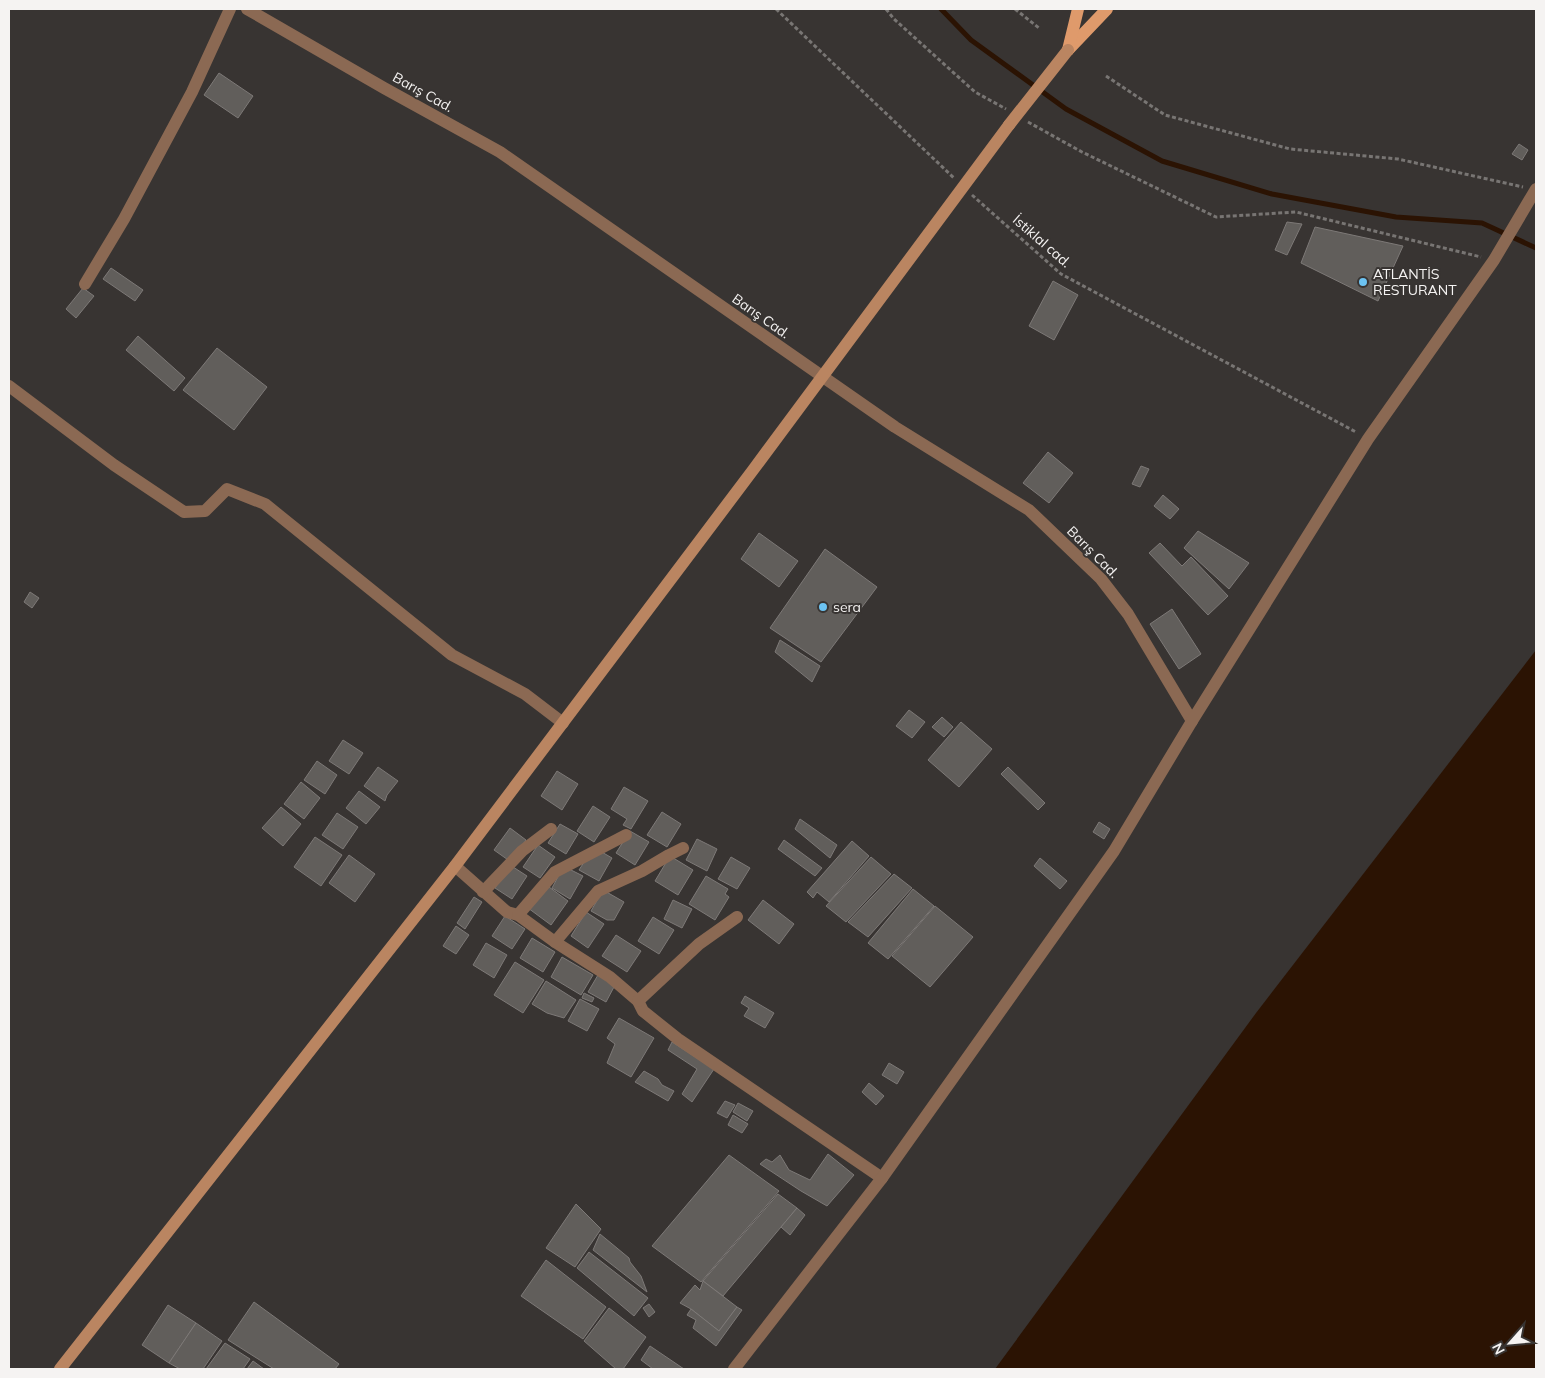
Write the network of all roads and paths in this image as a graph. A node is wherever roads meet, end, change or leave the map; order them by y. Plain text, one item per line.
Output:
1 (230, 9) edge
2 (247, 9) edge
3 (776, 9) edge
4 (886, 9) edge
5 (1015, 9) edge
6 (1078, 9) edge
7 (1107, 9) edge
8 (1039, 28) dead end
9 (1068, 50) junction
10 (1106, 76) dead end
11 (1008, 110) dead end
12 (1024, 120) dead end
13 (964, 187) junction
14 (1536, 189) edge
15 (1494, 260) junction
16 (85, 284) dead end
17 (822, 377) junction
18 (9, 386) edge
19 (1368, 438) junction
20 (1192, 722) junction
21 (563, 723) junction
22 (551, 830) dead end
23 (626, 835) dead end
24 (683, 848) dead end
25 (455, 866) junction
26 (484, 892) junction
27 (518, 915) junction
28 (737, 917) dead end
29 (554, 942) junction
30 (638, 1001) junction
31 (882, 1178) junction
32 (60, 1369) edge
33 (734, 1369) edge

1 - 16 street
2 - 17 street, Barış Cad.
3 - 13 path, İstiklal cad.
4 - 11 path
5 - 8 path
6 - 9 main road
7 - 9 main road
9 - 13 main road, bridge
10 - 14 path
12 - 15 path
13 - 17 main road
13 - 19 path, İstiklal cad.
14 - 15 street
15 - 19 street
17 - 20 street, Barış Cad.
17 - 21 main road
18 - 21 street
19 - 20 street
20 - 31 street
21 - 25 main road
22 - 26 street
23 - 27 street
24 - 29 street
25 - 26 street
25 - 32 main road
26 - 27 street
27 - 29 street
28 - 30 street
29 - 30 street
30 - 31 street
31 - 33 street

